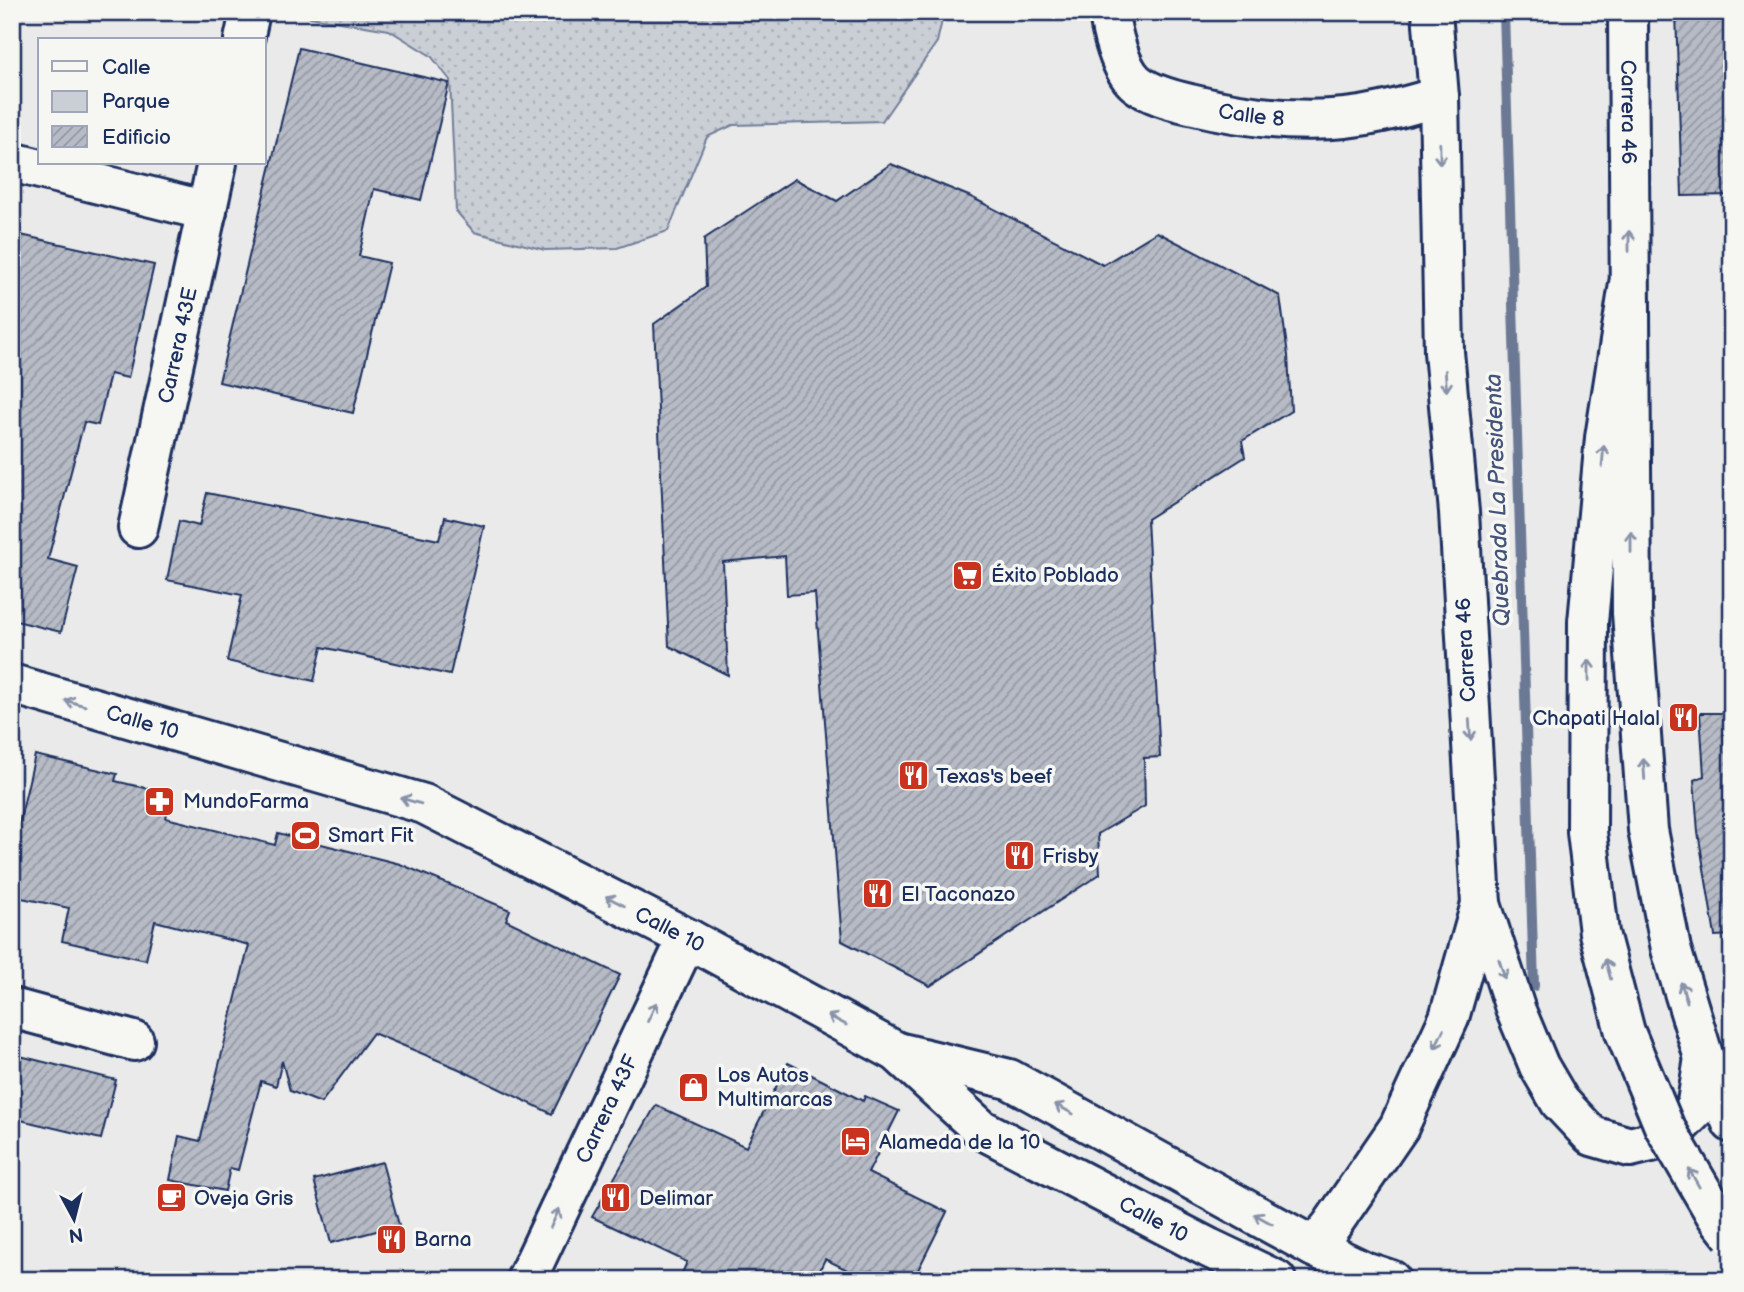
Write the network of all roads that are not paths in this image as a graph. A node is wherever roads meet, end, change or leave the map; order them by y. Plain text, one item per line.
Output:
1 (250, 12) edge
2 (1433, 12) edge
3 (1628, 12) edge
4 (1110, 15) edge
5 (244, 38) edge
6 (1439, 97) junction
7 (12, 162) edge
8 (217, 164) edge
9 (207, 211) junction
10 (1629, 284) junction
11 (138, 528) dead end
12 (12, 684) edge
13 (1481, 904) junction
14 (689, 939) junction
15 (12, 1008) edge
16 (134, 1041) dead end
17 (897, 1052) junction
18 (1704, 1058) junction
19 (1732, 1123) edge
20 (1732, 1235) edge
21 (1314, 1247) junction
22 (526, 1280) edge
23 (1276, 1280) edge
24 (1391, 1280) edge

1 - 5 street
2 - 6 street, Carrera 46
10 -> 3 street, Carrera 46
4 - 6 street, Calle 8
6 -> 13 street, Carrera 46
7 - 9 street
8 - 9 street, Carrera 43E
9 - 11 street, Carrera 43E
18 -> 10 street, Carrera 46
20 -> 10 street, bridge
14 -> 12 street, Calle 10
13 -> 18 street
13 -> 21 street, Carrera 46
17 -> 14 street, Calle 10
22 -> 14 street, Carrera 43F
15 - 16 street
21 -> 17 street
17 - 23 street, Calle 10
18 - 19 street, Carrera 46
21 - 24 street

